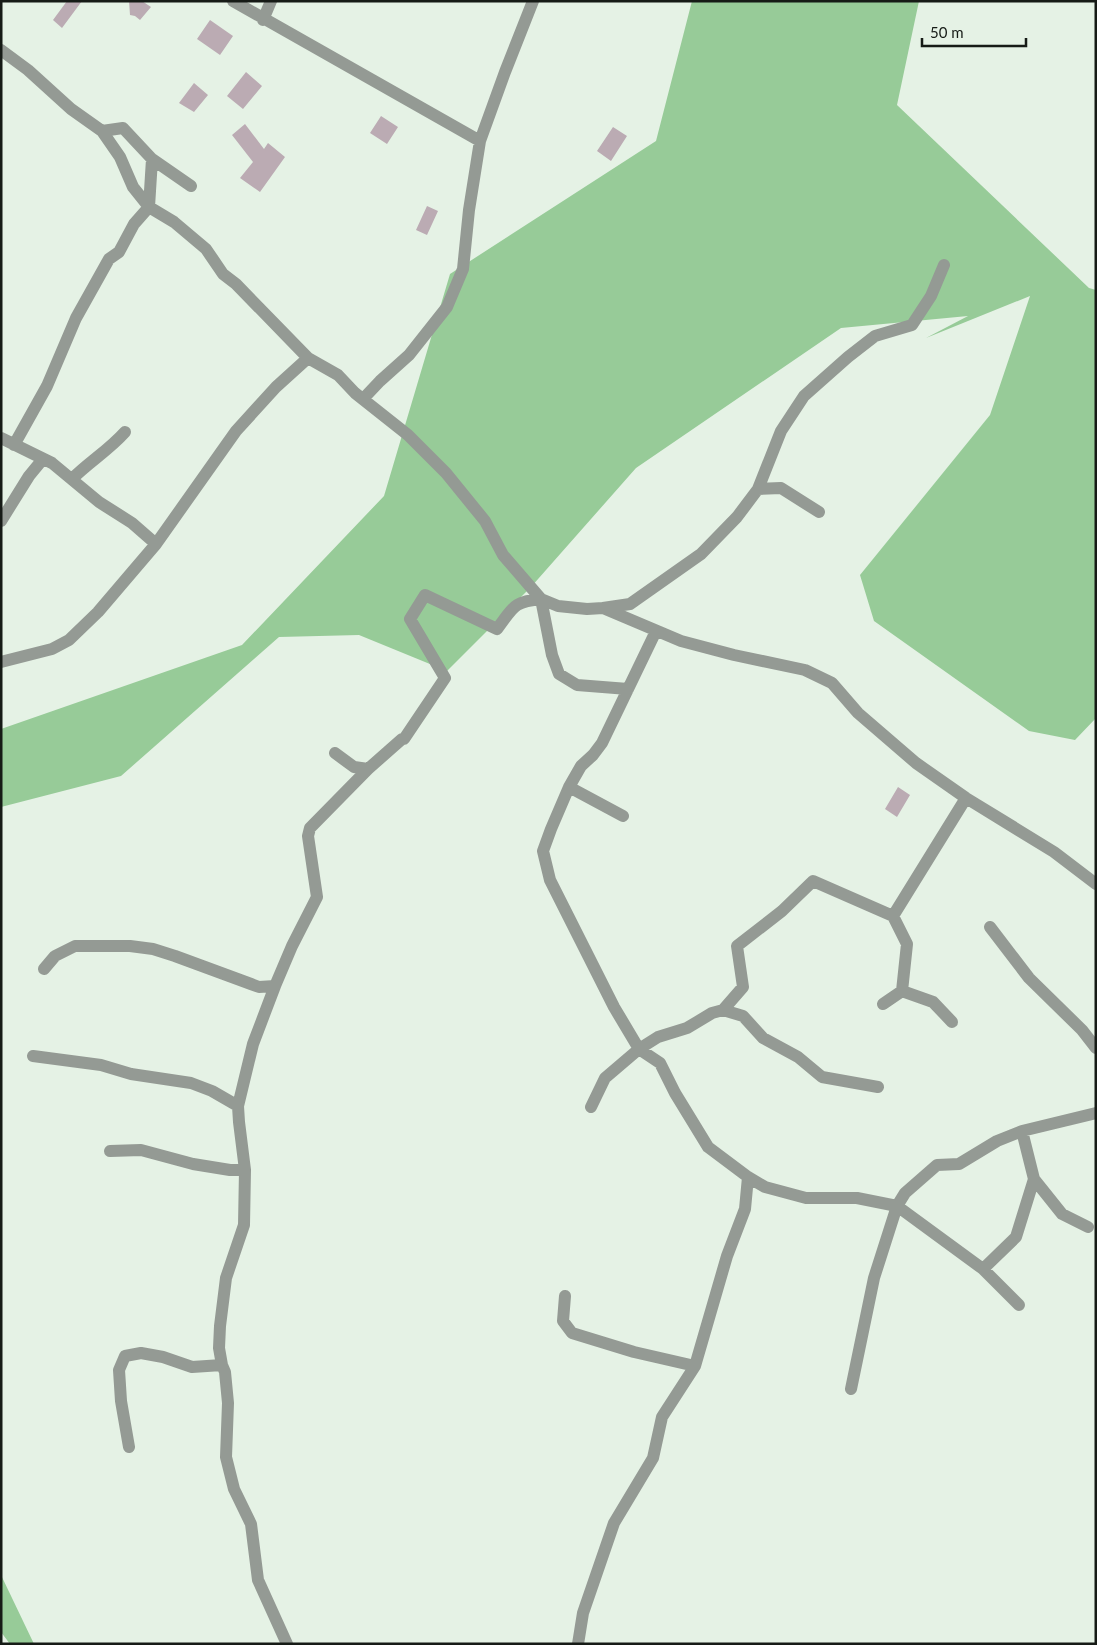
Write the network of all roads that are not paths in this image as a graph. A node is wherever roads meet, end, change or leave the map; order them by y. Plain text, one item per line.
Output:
1 (233, 1) edge
2 (271, 1) edge
3 (533, 1) edge
4 (264, 19) junction
5 (1, 50) edge
6 (102, 131) junction
7 (480, 141) junction
8 (152, 159) junction
9 (191, 186) dead end
10 (149, 207) junction
11 (944, 265) dead end
12 (308, 358) junction
13 (363, 399) junction
14 (125, 432) dead end
15 (1, 438) edge
16 (14, 445) junction
17 (43, 459) junction
18 (72, 479) junction
19 (758, 489) junction
20 (819, 512) dead end
21 (1, 521) edge
22 (156, 544) junction
23 (541, 599) junction
24 (603, 608) junction
25 (656, 631) junction
26 (1, 662) edge
27 (628, 689) junction
28 (335, 753) dead end
29 (368, 769) junction
30 (569, 787) junction
31 (966, 798) junction
32 (623, 816) dead end
33 (1096, 884) edge
34 (893, 916) junction
35 (990, 927) dead end
36 (44, 969) dead end
37 (275, 986) junction
38 (902, 991) junction
39 (883, 1004) dead end
40 (723, 1010) junction
41 (952, 1022) dead end
42 (1096, 1048) edge
43 (639, 1049) junction
44 (33, 1056) dead end
45 (878, 1087) dead end
46 (238, 1106) junction
47 (591, 1106) dead end
48 (1096, 1113) edge
49 (1022, 1131) junction
50 (110, 1151) dead end
51 (245, 1170) junction
52 (748, 1177) junction
53 (1034, 1179) junction
54 (897, 1206) junction
55 (1088, 1227) dead end
56 (983, 1269) junction
57 (565, 1296) dead end
58 (1019, 1305) dead end
59 (222, 1365) junction
60 (695, 1366) junction
61 (851, 1389) dead end
62 (130, 1447) dead end
63 (287, 1644) edge
64 (578, 1644) edge

1 - 4 street
2 - 4 street
3 - 7 street
4 - 7 street
5 - 6 street
6 - 8 street
6 - 10 street
7 - 13 street
8 - 9 street
8 - 10 street
10 - 12 street
10 - 16 street
11 - 19 street
12 - 13 street
12 - 22 street
13 - 23 street
14 - 18 street
15 - 16 street
16 - 17 street
17 - 18 street
17 - 21 street
18 - 22 street
19 - 20 street
19 - 24 street
22 - 26 street
23 - 24 street
23 - 27 street
23 - 29 street
24 - 25 street
25 - 27 street
25 - 31 street
27 - 30 street
28 - 29 street
29 - 37 street
30 - 32 street
30 - 43 street
31 - 33 street
31 - 34 street
34 - 38 street
34 - 40 street
35 - 42 street
36 - 37 street
37 - 46 street
38 - 39 street
38 - 41 street
40 - 43 street
40 - 45 street
43 - 47 street
43 - 52 street
44 - 46 street
46 - 51 street
48 - 49 street
49 - 53 street
49 - 54 street
50 - 51 street
51 - 59 street
52 - 54 street
52 - 60 street
53 - 55 street
53 - 56 street
54 - 56 street
54 - 61 street
56 - 58 street
57 - 60 street
59 - 62 street
59 - 63 street
60 - 64 street

